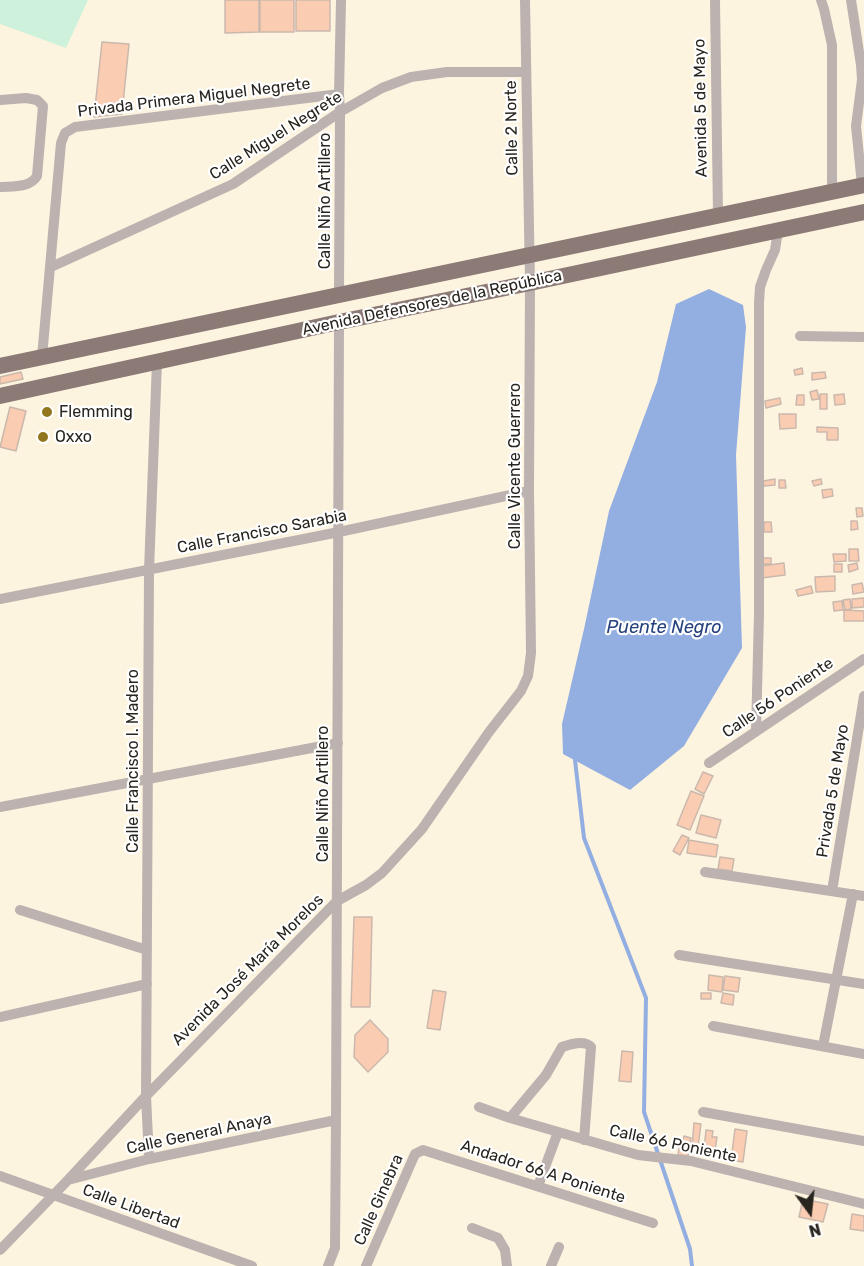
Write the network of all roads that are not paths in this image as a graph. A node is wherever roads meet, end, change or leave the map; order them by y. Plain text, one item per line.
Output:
1 (341, 0) edge
2 (525, 0) edge
3 (715, 0) edge
4 (821, 0) edge
5 (851, 0) edge
6 (526, 72) junction
7 (339, 94) junction
8 (0, 100) edge
9 (340, 112) junction
10 (863, 185) edge
11 (0, 187) edge
12 (832, 191) junction
13 (864, 212) edge
14 (718, 216) junction
15 (778, 231) junction
16 (529, 255) junction
17 (51, 267) junction
18 (530, 283) junction
19 (339, 294) junction
20 (339, 322) junction
21 (800, 336) dead end
22 (864, 337) edge
23 (42, 357) junction
24 (157, 362) junction
25 (0, 366) edge
26 (0, 396) edge
27 (529, 492) junction
28 (339, 532) junction
29 (149, 570) junction
30 (0, 599) edge
31 (864, 659) edge
32 (528, 676) joint
33 (864, 696) edge
34 (756, 731) junction
35 (338, 743) junction
36 (709, 763) dead end
37 (148, 779) junction
38 (0, 807) edge
39 (705, 872) dead end
40 (832, 891) junction
41 (858, 895) edge
42 (337, 901) junction
43 (21, 910) dead end
44 (147, 950) junction
45 (679, 955) dead end
46 (836, 979) junction
47 (147, 984) junction
48 (864, 984) edge
49 (0, 1017) edge
50 (713, 1026) dead end
51 (823, 1046) junction
52 (864, 1054) edge
53 (146, 1096) junction
54 (479, 1107) dead end
55 (703, 1112) dead end
56 (510, 1118) junction
57 (336, 1120) junction
58 (558, 1132) junction
59 (584, 1140) junction
60 (864, 1141) edge
61 (423, 1149) joint
62 (148, 1159) junction
63 (0, 1176) edge
64 (68, 1180) junction
65 (538, 1186) junction
66 (54, 1195) junction
67 (864, 1204) edge
68 (653, 1223) dead end
69 (472, 1228) dead end
70 (559, 1247) dead end
71 (0, 1250) edge
72 (252, 1266) edge
73 (328, 1266) edge
74 (366, 1266) edge
75 (507, 1266) edge
76 (551, 1266) edge

1 - 7 street, Calle Niño Artillero
2 - 6 street, Calle 2 Norte
3 - 14 street, Avenida 5 de Mayo
4 - 12 street
5 - 10 street
6 - 9 street, Calle Miguel Negrete
6 - 16 street, Calle 2 Norte
7 - 9 street, Calle Niño Artillero
7 - 17 street, Privada Primera Miguel Negrete
8 - 11 street
9 - 17 street, Calle Miguel Negrete
9 - 19 street, Calle Niño Artillero
10 - 12 main road, Avenida Defensores de la República
12 - 14 main road, Avenida Defensores de la República
13 - 15 main road, Avenida Defensores de la República
14 - 16 main road, Avenida Defensores de la República
15 - 18 main road, Avenida Defensores de la República
15 - 34 street
16 - 18 street, Calle Vicente Guerrero
16 - 19 main road, Avenida Defensores de la República
17 - 23 street
18 - 20 main road, Avenida Defensores de la República
18 - 27 street, Calle Vicente Guerrero
19 - 23 main road, Avenida Defensores de la República
20 - 24 main road, Avenida Defensores de la República
20 - 28 street, Calle Niño Artillero
21 - 22 street
23 - 25 main road, Avenida Defensores de la República
24 - 26 main road, Avenida Defensores de la República
24 - 29 street, Calle Francisco I. Madero
27 - 28 street, Calle Francisco Sarabia
27 - 32 street, Calle Vicente Guerrero
28 - 29 street, Calle Francisco Sarabia
28 - 35 street, Calle Niño Artillero
29 - 30 street, Calle Francisco Sarabia
29 - 37 street, Calle Francisco I. Madero
31 - 34 street, Calle 56 Poniente
32 - 42 street, Avenida José María Morelos
33 - 40 street, Privada 5 de Mayo
34 - 36 street, Calle 56 Poniente
35 - 37 street
35 - 42 street, Calle Niño Artillero
37 - 38 street
37 - 44 street, Calle Francisco I. Madero
39 - 40 street
40 - 41 street
41 - 46 street
42 - 53 street, Avenida José María Morelos
42 - 57 street, Calle Niño Artillero
43 - 44 street
44 - 47 street, Calle Francisco I. Madero
45 - 46 street
46 - 48 street
46 - 51 street
47 - 49 street
47 - 53 street, Calle Francisco I. Madero
50 - 51 street
51 - 52 street
53 - 62 street, Calle Francisco I. Madero
53 - 64 street, Avenida José María Morelos
54 - 56 street, Calle 66 Poniente
55 - 60 street
56 - 58 street, Calle 66 Poniente
56 - 59 street
57 - 62 street, Calle General Anaya
57 - 73 street, Calle Niño Artillero
58 - 59 street, Calle 66 Poniente
58 - 65 street
59 - 67 street, Calle 66 Poniente
61 - 65 street, Andador 66 A Poniente
61 - 74 street, Calle Ginebra
62 - 64 street, Calle General Anaya
63 - 66 street, Calle Libertad
64 - 66 street, Avenida José María Morelos
65 - 68 street, Andador 66 A Poniente
66 - 71 street, Avenida José María Morelos
66 - 72 street, Calle Libertad
69 - 75 street
70 - 76 street

